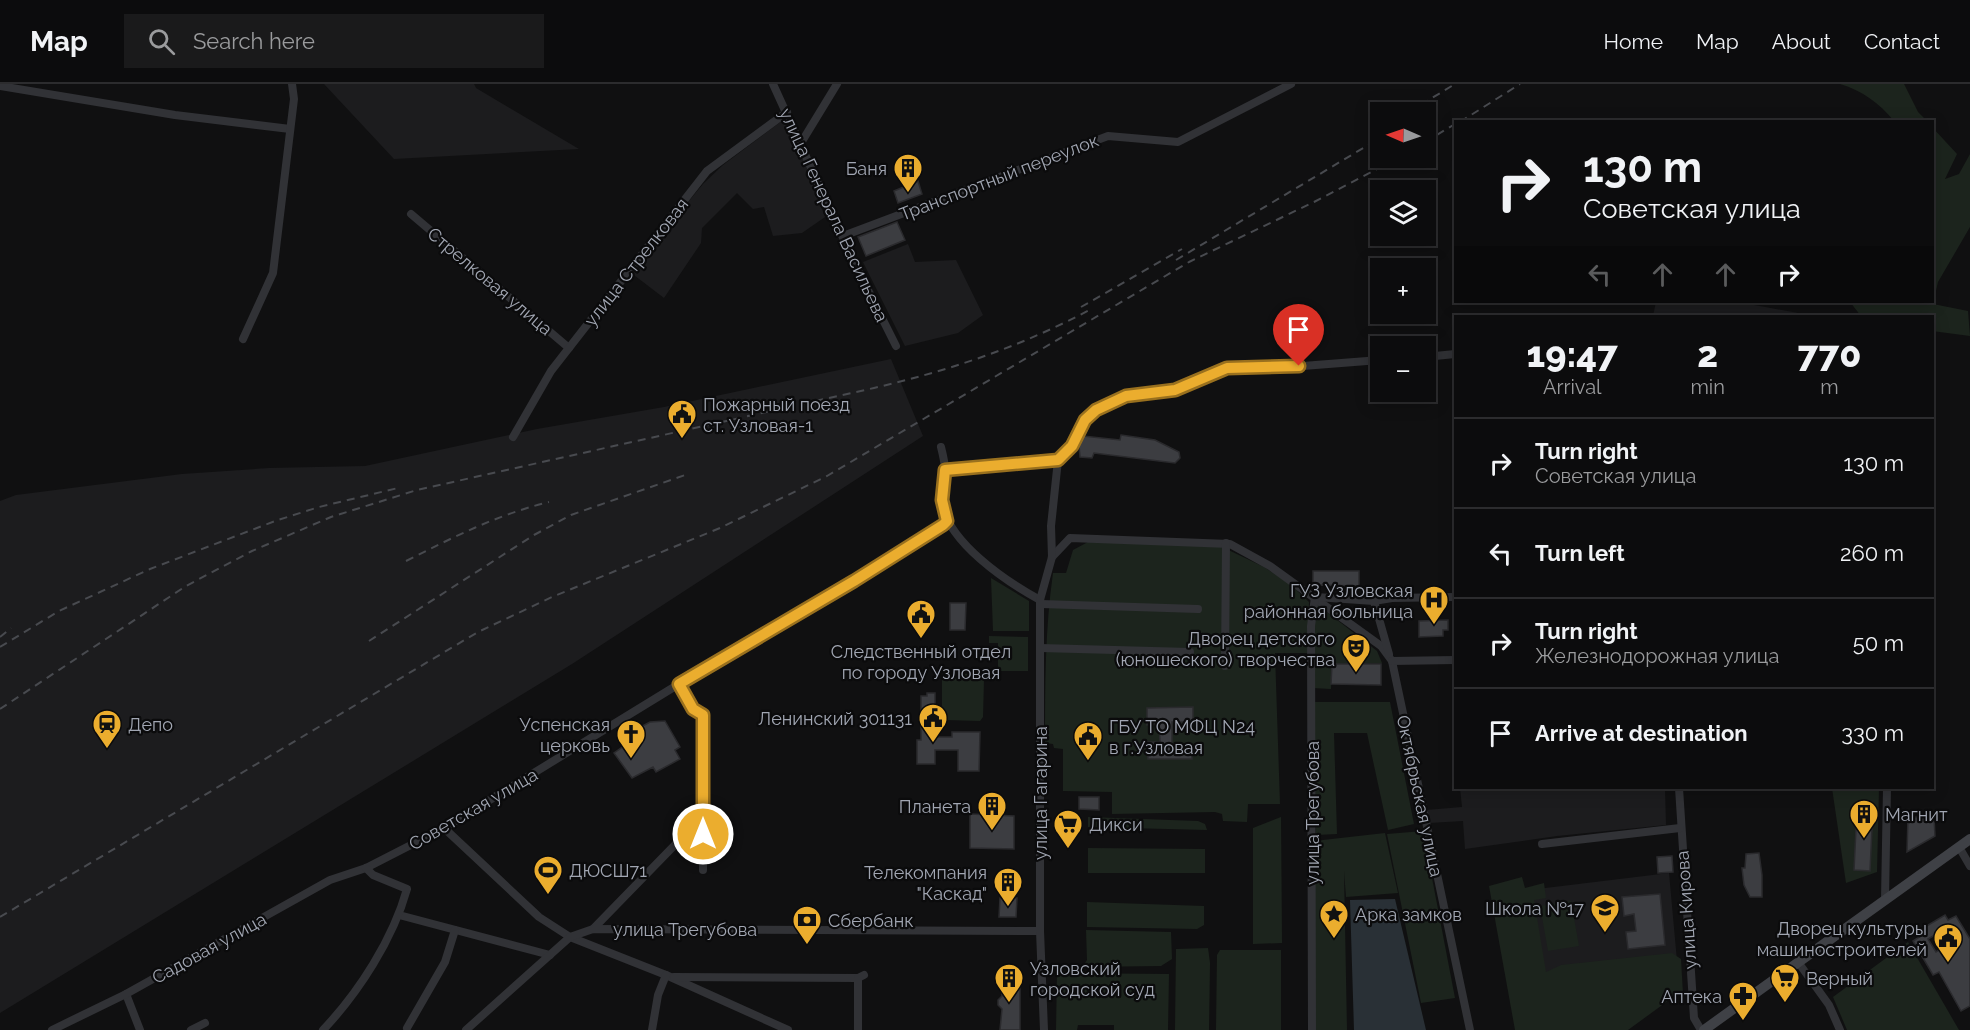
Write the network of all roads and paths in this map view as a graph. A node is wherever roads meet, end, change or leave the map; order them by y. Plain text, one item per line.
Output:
1 (292, 84) edge
2 (773, 84) edge
3 (837, 84) edge
4 (1287, 85) edge
5 (0, 86) edge
6 (787, 112) junction
7 (290, 129) junction
8 (801, 143) junction
9 (411, 214) dead end
10 (843, 236) junction
11 (243, 339) dead end
12 (896, 346) dead end
13 (569, 348) junction
14 (1454, 354) edge
15 (1436, 356) edge
16 (1370, 361) edge
17 (513, 437) dead end
18 (941, 447) dead end
19 (1058, 460) junction
20 (945, 470) junction
21 (947, 521) junction
22 (1226, 543) junction
23 (1052, 557) junction
24 (1314, 597) junction
25 (1454, 597) edge
26 (1374, 601) junction
27 (1041, 602) junction
28 (1198, 609) dead end
29 (1040, 648) junction
30 (1190, 652) dead end
31 (1454, 660) edge
32 (1392, 661) junction
33 (1224, 666) dead end
34 (679, 684) junction
35 (1678, 789) edge
36 (1887, 789) edge
37 (703, 816) junction
38 (444, 828) junction
39 (1680, 828) junction
40 (1970, 839) edge
41 (1542, 844) dead end
42 (1959, 847) junction
43 (1970, 866) edge
44 (366, 868) junction
45 (703, 870) dead end
46 (1885, 899) junction
47 (399, 915) junction
48 (593, 929) junction
49 (455, 930) junction
50 (1040, 931) junction
51 (570, 937) junction
52 (550, 955) junction
53 (1798, 962) junction
54 (668, 976) junction
55 (126, 994) junction
56 (205, 1023) dead end
57 (407, 1028) dead end
58 (52, 1030) edge
59 (140, 1030) edge
60 (191, 1030) edge
61 (322, 1030) edge
62 (466, 1030) edge
63 (652, 1030) edge
64 (788, 1030) edge
65 (858, 1030) edge
66 (1044, 1030) edge
67 (1312, 1030) edge
68 (1470, 1030) edge
69 (1702, 1030) edge
70 (1840, 1030) edge

1 - 7 street
2 - 6 street, улица Генерала Васильева
3 - 8 street
4 - 10 street, Транспортный переулок
5 - 7 street
6 - 8 street, улица Генерала Васильева
6 - 13 street, улица Стрелковая
7 - 11 street
8 - 10 street, улица Генерала Васильева
9 - 13 street, Стрелковая улица
10 - 12 street, улица Генерала Васильева
13 - 17 street, улица Стрелковая
14 - 15 street
16 - 19 street
18 - 20 street
19 - 20 street
19 - 23 street, улица Гагарина
20 - 21 street
21 - 27 street
21 - 34 street, Советская улица
22 - 23 street
22 - 24 street
22 - 33 street
23 - 27 street, улица Гагарина
24 - 26 street
24 - 32 street
24 - 67 street, улица Трегубова
25 - 26 street
26 - 32 street, Октябрьская улица
27 - 28 street
27 - 29 street, улица Гагарина
29 - 30 street
29 - 50 street, улица Гагарина
31 - 32 street
32 - 68 street, Октябрьская улица
34 - 37 street
34 - 38 street, Советская улица
35 - 39 street, улица Кирова
36 - 46 street
37 - 45 street
37 - 48 street
38 - 44 street, Советская улица
38 - 51 street
39 - 41 street
39 - 69 street, улица Кирова
40 - 42 main road
42 - 43 street
42 - 46 main road
44 - 47 street
44 - 55 street, Садовая улица
46 - 53 main road
47 - 49 street
47 - 61 street
48 - 50 street, улица Трегубова
48 - 51 street, улица Трегубова
49 - 52 street
49 - 57 street
50 - 66 street, улица Гагарина
51 - 52 street
51 - 54 street, улица Трегубова
52 - 62 street
53 - 69 main road
53 - 70 street
54 - 63 street
54 - 64 street, улица Трегубова
54 - 65 street
55 - 58 street, Садовая улица
55 - 59 street
56 - 60 street

